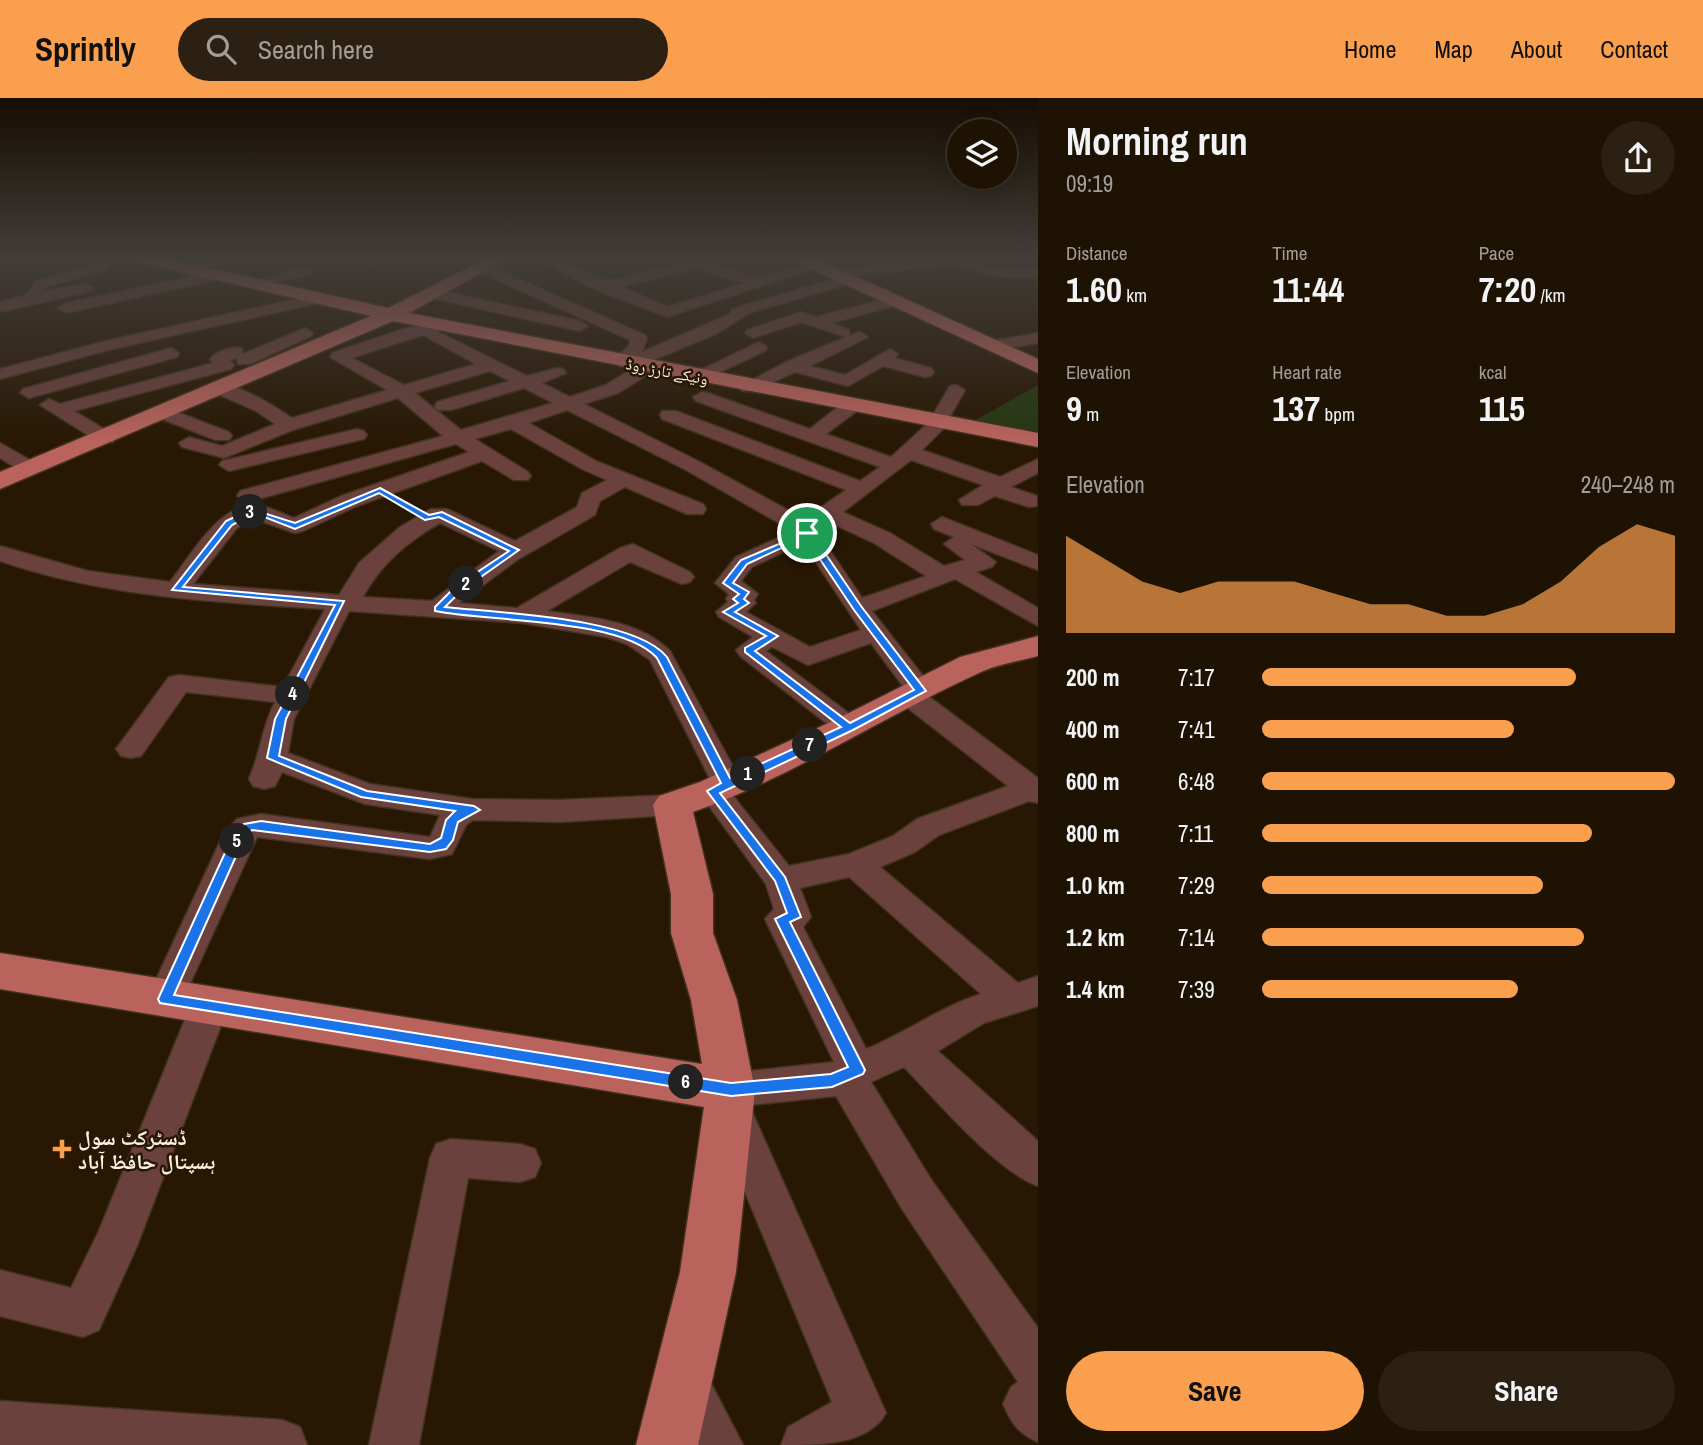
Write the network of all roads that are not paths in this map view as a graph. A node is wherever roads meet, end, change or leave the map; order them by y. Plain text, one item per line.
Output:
1 (160, 319) edge
2 (165, 319) edge
3 (235, 319) edge
4 (377, 319) edge
5 (408, 319) edge
6 (451, 319) edge
7 (505, 319) edge
8 (553, 319) edge
9 (595, 319) edge
10 (632, 319) edge
11 (680, 319) edge
12 (733, 319) edge
13 (795, 319) edge
14 (807, 319) edge
15 (829, 319) edge
16 (931, 319) edge
17 (817, 322) junction
18 (434, 327) junction
19 (614, 327) junction
20 (183, 330) junction
21 (97, 331) dead end
22 (710, 331) junction
23 (476, 333) junction
24 (632, 335) junction
25 (851, 338) junction
26 (1038, 338) edge
27 (122, 343) junction
28 (304, 343) junction
29 (791, 346) dead end
30 (991, 346) junction
31 (759, 347) dead end
32 (187, 350) dead end
33 (148, 358) junction
34 (244, 359) dead end
35 (881, 360) junction
36 (631, 364) junction
37 (490, 365) junction
38 (792, 366) junction
39 (1038, 367) edge
40 (925, 372) dead end
41 (557, 373) dead end
42 (0, 375) edge
43 (695, 377) junction
44 (175, 378) junction
45 (526, 383) junction
46 (727, 383) junction
47 (748, 387) junction
48 (221, 388) junction
49 (956, 390) dead end
50 (402, 392) junction
51 (29, 393) junction
52 (702, 397) junction
53 (568, 404) junction
54 (444, 406) dead end
55 (851, 406) junction
56 (58, 410) junction
57 (164, 413) junction
58 (330, 414) junction
59 (669, 415) junction
60 (513, 422) junction
61 (938, 422) junction
62 (290, 425) junction
63 (626, 433) junction
64 (811, 436) junction
65 (106, 438) junction
66 (457, 438) junction
67 (1038, 440) edge
68 (189, 443) dead end
69 (242, 444) junction
70 (311, 446) junction
71 (0, 449) edge
72 (482, 454) junction
73 (901, 458) junction
74 (1038, 465) edge
75 (30, 468) junction
76 (215, 469) dead end
77 (345, 476) junction
78 (521, 476) dead end
79 (623, 480) junction
80 (0, 481) edge
81 (998, 486) junction
82 (863, 489) junction
83 (380, 490) junction
84 (248, 496) dead end
85 (971, 500) dead end
86 (1029, 501) dead end
87 (695, 509) dead end
88 (828, 514) junction
89 (428, 518) junction
90 (942, 524) dead end
91 (806, 531) junction
92 (974, 536) junction
93 (1038, 538) edge
94 (515, 550) junction
95 (1015, 552) junction
96 (0, 553) edge
97 (1038, 563) edge
98 (949, 573) junction
99 (682, 577) dead end
100 (177, 590) junction
101 (344, 603) junction
102 (857, 608) junction
103 (438, 609) junction
104 (519, 617) junction
105 (1038, 618) edge
106 (875, 633) junction
107 (773, 636) junction
108 (1038, 646) edge
109 (915, 693) junction
110 (292, 696) junction
111 (849, 727) junction
112 (131, 750) dead end
113 (1035, 791) edge
114 (704, 793) junction
115 (474, 810) junction
116 (855, 864) junction
117 (781, 880) junction
118 (0, 971) edge
119 (1031, 996) edge
120 (165, 999) junction
121 (209, 1006) junction
122 (909, 1048) junction
123 (851, 1072) junction
124 (730, 1098) junction
125 (1032, 1154) edge
126 (520, 1163) dead end
127 (0, 1293) edge
128 (1038, 1369) edge
129 (683, 1379) junction
130 (1038, 1397) edge
131 (1038, 1417) edge
132 (0, 1426) edge
133 (282, 1445) edge
134 (394, 1445) edge
135 (667, 1445) edge
136 (718, 1445) edge
137 (806, 1445) edge

1 - 21 street
2 - 20 street
3 - 20 street
4 - 28 main road
5 - 18 main road, ونیکے تارڑ روڈ
6 - 18 street
7 - 23 street
8 - 24 street
9 - 19 street
10 - 19 street
11 - 22 street
12 - 22 street
13 - 29 street
14 - 17 street
15 - 17 street
16 - 30 main road
17 - 25 street
18 - 23 main road, ونیکے تارڑ روڈ
18 - 37 street
18 - 50 street
19 - 24 street
20 - 27 street
20 - 44 street
22 - 36 street
23 - 36 main road, ونیکے تارڑ روڈ
24 - 36 street
25 - 35 street
25 - 38 street
26 - 30 street
27 - 33 street
27 - 42 street
28 - 34 street
28 - 48 main road
30 - 39 main road
31 - 43 street
32 - 33 street
33 - 44 street
33 - 51 street
35 - 38 street
35 - 40 street
36 - 43 main road, ونیکے تارڑ روڈ
36 - 53 street
37 - 45 street
37 - 50 street
38 - 47 street
41 - 45 street
42 - 51 street
43 - 46 main road, ونیکے تارڑ روڈ
44 - 56 street
45 - 53 street
45 - 54 street
46 - 47 main road, ونیکے تارڑ روڈ
46 - 52 street
47 - 55 main road, ونیکے تارڑ روڈ
48 - 57 main road
48 - 62 street
49 - 61 street
50 - 58 street
50 - 66 street
51 - 56 street
52 - 59 street
52 - 64 street
53 - 60 street
53 - 63 street
55 - 61 main road, ونیکے تارڑ روڈ
55 - 64 street
56 - 65 street
57 - 65 main road
57 - 69 street
58 - 62 street
58 - 70 street
59 - 63 street
59 - 82 street
60 - 66 street
60 - 79 street
61 - 67 main road, ونیکے تارڑ روڈ
61 - 73 street
62 - 69 street
63 - 91 street
64 - 73 street
65 - 75 main road
66 - 72 street
66 - 77 street
68 - 69 street
70 - 76 street
70 - 77 street
71 - 75 street
72 - 78 street
72 - 83 street
73 - 81 street
73 - 82 street
74 - 81 street
75 - 80 main road
77 - 84 street
79 - 87 street
79 - 94 street
81 - 85 street
81 - 86 street
82 - 88 street
83 - 89 street
83 - 100 street
88 - 91 street
88 - 98 street
89 - 94 street
89 - 101 street
90 - 92 street
91 - 102 street
91 - 107 street
92 - 95 street
92 - 98 street
93 - 95 street
94 - 103 street
95 - 97 street
96 - 100 street
98 - 102 street
98 - 105 street
99 - 104 street
100 - 101 street
101 - 103 street
101 - 110 street
102 - 106 street
103 - 104 street
104 - 114 street
106 - 107 street
106 - 109 street
107 - 111 street
108 - 109 main road
109 - 111 main road
109 - 113 street
110 - 112 street
110 - 115 street
111 - 114 main road
113 - 116 street
114 - 115 street
114 - 117 street
114 - 124 main road
115 - 120 street
116 - 117 street
116 - 119 street
117 - 123 street
118 - 120 main road
119 - 122 street
120 - 121 main road
121 - 124 main road
121 - 127 street
122 - 123 street
122 - 125 street
123 - 124 street
123 - 128 street
124 - 129 main road
124 - 137 street
126 - 134 street
129 - 135 main road
129 - 136 street
130 - 131 street
132 - 133 street

